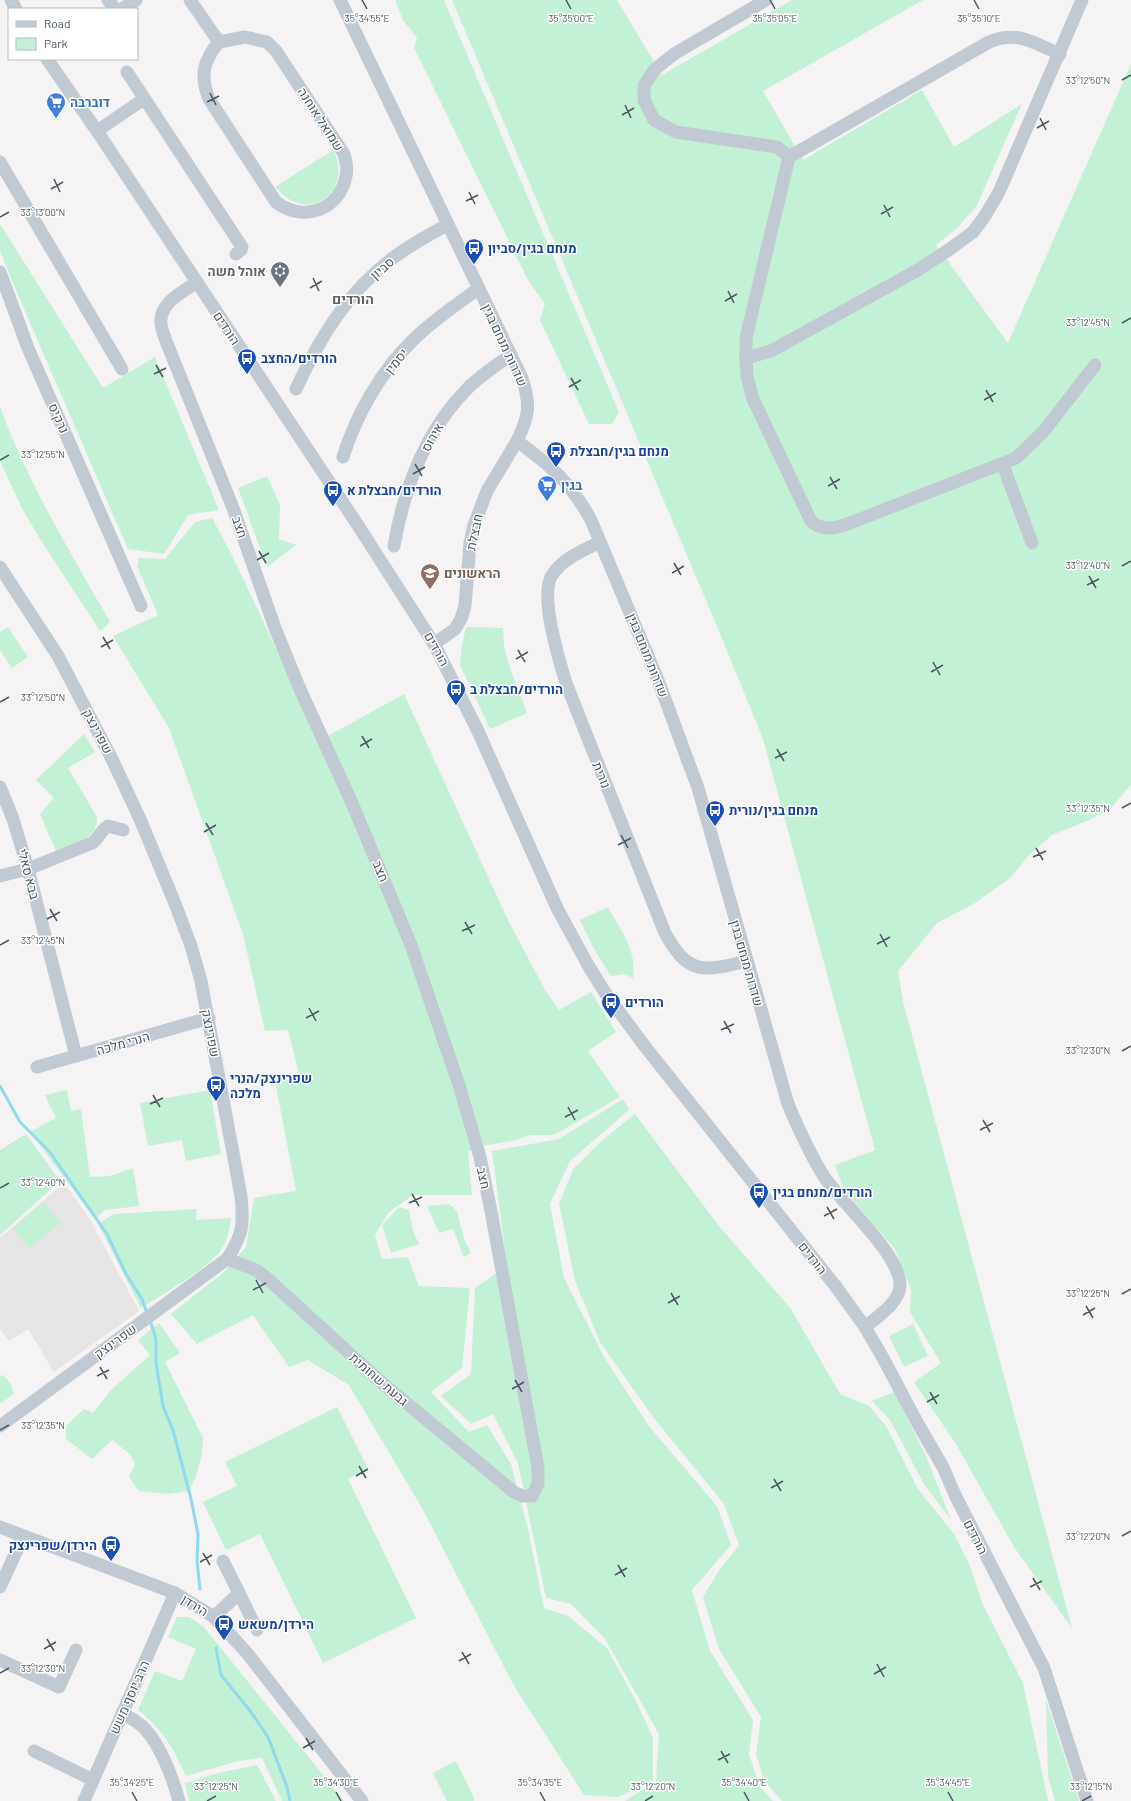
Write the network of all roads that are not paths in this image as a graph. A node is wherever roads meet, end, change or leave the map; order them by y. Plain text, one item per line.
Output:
1 (108, 0) edge
2 (136, 0) edge
3 (190, 0) edge
4 (340, 0) edge
5 (766, 0) edge
6 (1082, 0) edge
7 (114, 8) edge
8 (124, 8) edge
9 (219, 42) junction
10 (1060, 54) junction
11 (48, 60) edge
12 (127, 72) dead end
13 (144, 99) junction
14 (97, 131) junction
15 (789, 157) junction
16 (0, 162) edge
17 (447, 225) junction
18 (236, 254) dead end
19 (0, 272) edge
20 (197, 282) junction
21 (478, 288) junction
22 (512, 354) junction
23 (746, 358) junction
24 (1095, 365) dead end
25 (122, 368) dead end
26 (296, 389) dead end
27 (517, 441) junction
28 (343, 457) dead end
29 (1003, 465) junction
30 (600, 542) junction
31 (1032, 543) dead end
32 (394, 546) dead end
33 (0, 567) edge
34 (141, 606) dead end
35 (434, 644) junction
36 (0, 787) edge
37 (123, 830) dead end
38 (28, 869) junction
39 (0, 876) edge
40 (747, 961) junction
41 (209, 1018) junction
42 (76, 1056) junction
43 (37, 1067) dead end
44 (227, 1259) junction
45 (865, 1327) junction
46 (0, 1426) edge
47 (532, 1496) joint
48 (0, 1527) edge
49 (23, 1537) junction
50 (222, 1561) dead end
51 (0, 1587) edge
52 (175, 1593) junction
53 (239, 1594) junction
54 (214, 1617) junction
55 (257, 1630) dead end
56 (76, 1650) dead end
57 (0, 1660) edge
58 (122, 1713) junction
59 (34, 1751) dead end
60 (93, 1780) junction
61 (84, 1801) edge
62 (179, 1801) edge
63 (362, 1801) edge
64 (1087, 1801) edge

1 - 7 street
2 - 8 street
3 - 9 street
4 - 17 street, שדרות מנחם בגין
5 - 15 street
6 - 10 street
9 - 9 street, שמואל אוחנה
10 - 15 street
10 - 23 street
11 - 14 street, הורדים
12 - 13 street
13 - 14 street
13 - 18 street
14 - 20 street, הורדים
15 - 23 street
16 - 25 street
17 - 21 street, שדרות מנחם בגין
17 - 26 street, סביון
19 - 34 street, נרקיס
20 - 35 street, הורדים
20 - 47 street, חצב
21 - 22 street, שדרות מנחם בגין
21 - 28 street, יסמין
22 - 27 street, שדרות מנחם בגין
22 - 32 street, אירוס
23 - 29 street
24 - 29 street
27 - 30 street, שדרות מנחם בגין
27 - 35 street, חבצלת
29 - 31 street
30 - 40 street, שדרות מנחם בגין
30 - 40 street, נורית
33 - 41 street, שפרינצק
35 - 45 street, הורדים
36 - 38 street, בבא סאלי
37 - 38 street
38 - 39 street
38 - 42 street, בבא סאלי
40 - 45 street, שדרות מנחם בגין
41 - 42 street, הנרי מלכה
41 - 44 street, שפרינצק
42 - 43 street, הנרי מלכה
44 - 46 street, שפרינצק
44 - 47 street, גבעת שחומית
45 - 64 street, הורדים
48 - 49 street, הירדן
49 - 51 street
49 - 52 street, הירדן
50 - 53 street
52 - 54 street, הירדן
52 - 58 street, הרב יוסף משש
53 - 54 street
53 - 55 street
54 - 63 street, הירדן
56 - 57 street
58 - 60 street, הרב יוסף משש
58 - 62 street
59 - 60 street
60 - 61 street, הרב יוסף משש

